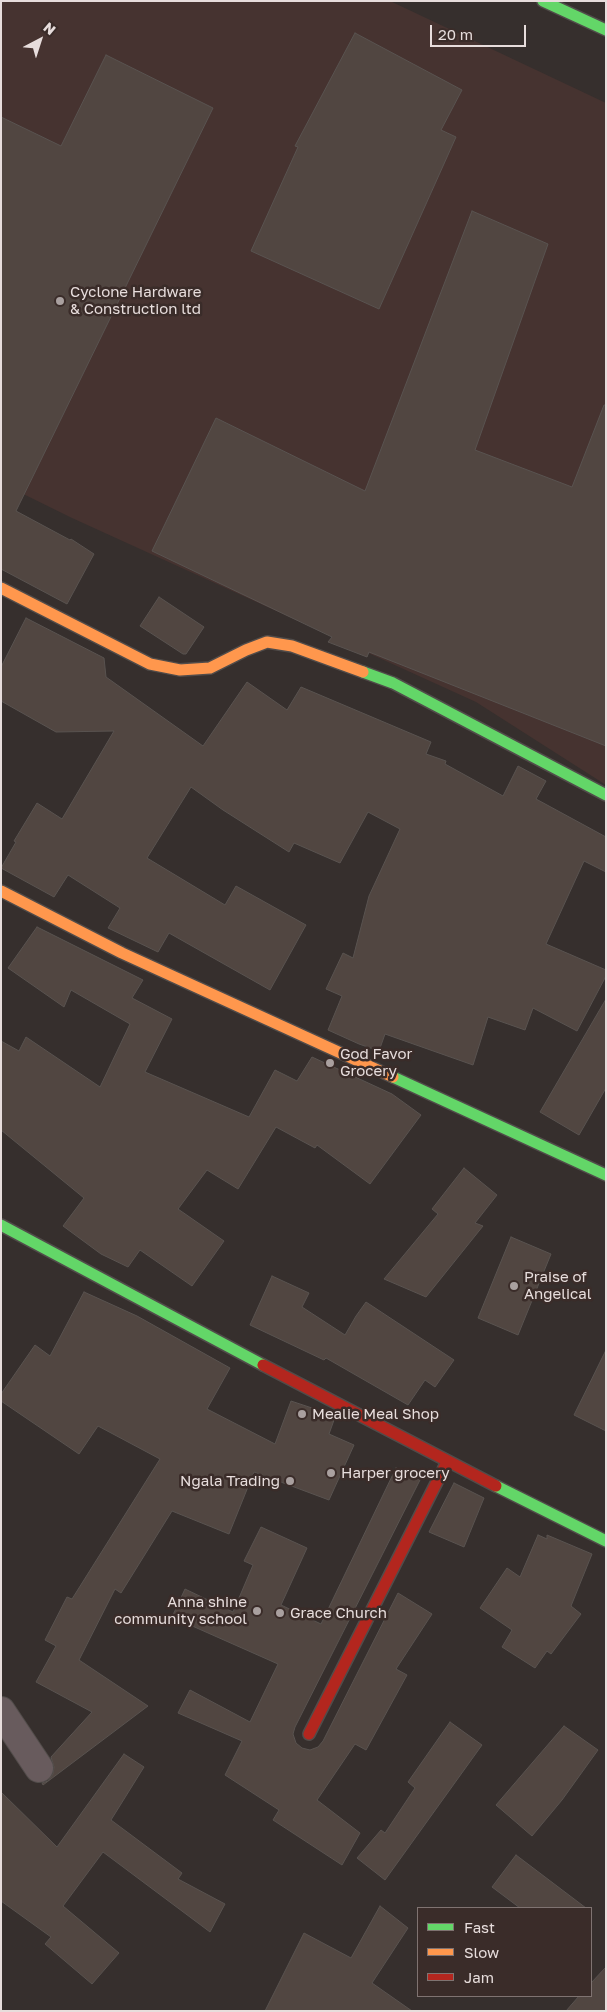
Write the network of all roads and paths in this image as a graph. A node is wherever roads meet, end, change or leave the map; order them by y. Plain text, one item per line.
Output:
1 (543, 1) edge
2 (606, 30) edge
3 (1, 588) edge
4 (606, 795) edge
5 (1, 891) edge
6 (606, 1175) edge
7 (1, 1225) edge
8 (447, 1462) junction
9 (606, 1541) edge
10 (1, 1711) edge
11 (309, 1734) dead end
12 (39, 1768) dead end

1 - 2 street
3 - 4 street
5 - 6 street
7 - 8 street
8 - 9 street
8 - 11 street
10 - 12 street

